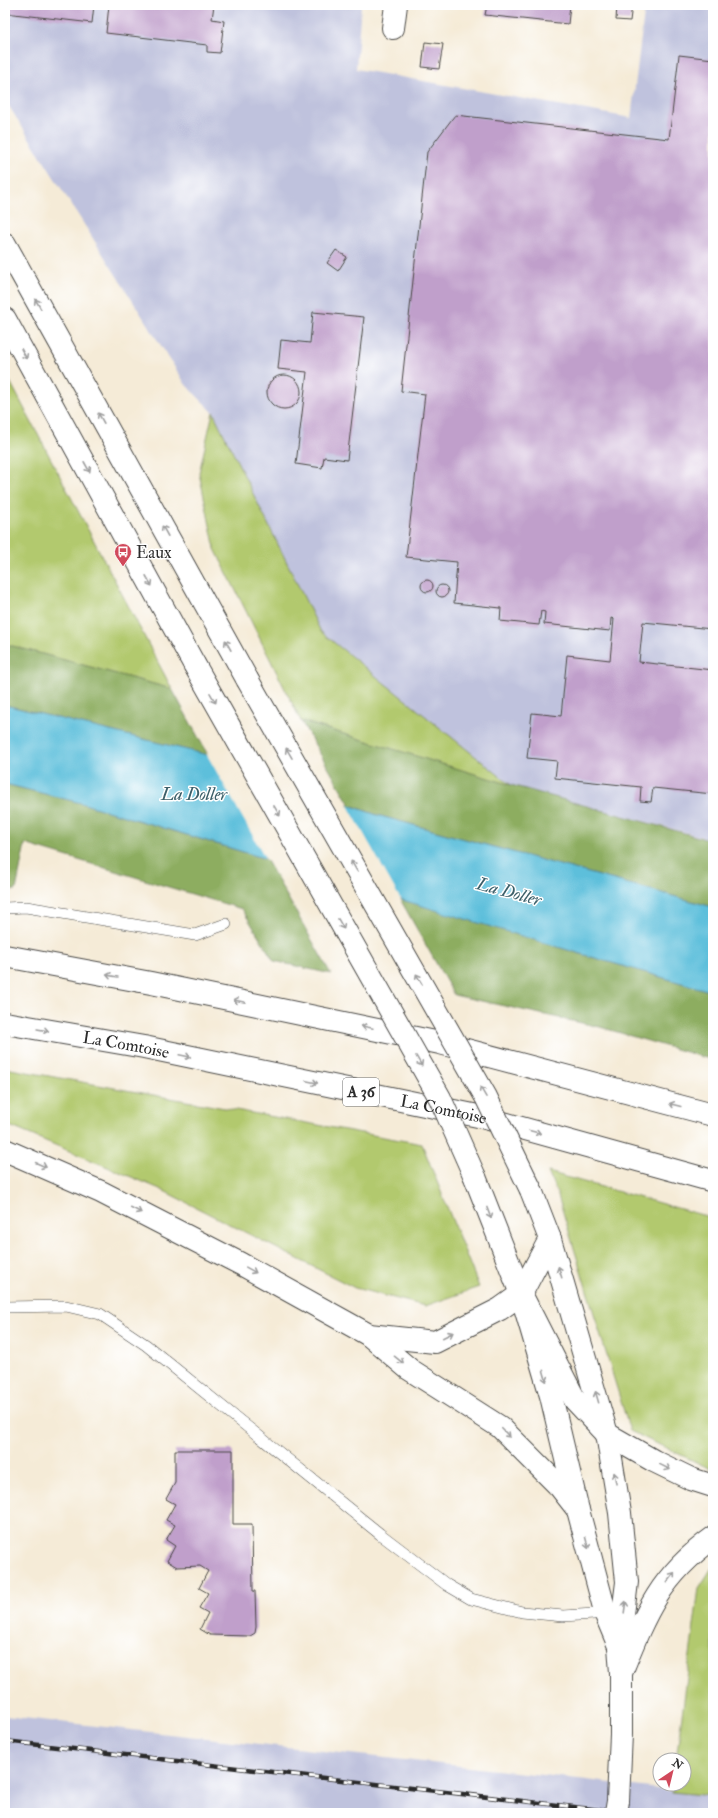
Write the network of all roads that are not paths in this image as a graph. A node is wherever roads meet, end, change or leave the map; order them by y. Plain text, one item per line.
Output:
1 (396, 5) edge
2 (393, 28) dead end
3 (5, 244) edge
4 (5, 321) edge
5 (5, 908) edge
6 (226, 924) dead end
7 (5, 956) edge
8 (5, 1023) edge
9 (713, 1115) edge
10 (5, 1150) edge
11 (713, 1182) edge
12 (550, 1239) junction
13 (521, 1294) junction
14 (5, 1307) edge
15 (369, 1335) junction
16 (607, 1434) junction
17 (713, 1486) edge
18 (578, 1510) junction
19 (713, 1538) edge
20 (594, 1614) dead end
21 (619, 1646) junction
22 (621, 1673) junction
23 (617, 1807) edge

1 - 2 main road
12 -> 3 main road, bridge
4 -> 13 main road, bridge
5 - 6 lane
9 -> 7 main road
8 -> 11 main road, La Comtoise / A 36
10 -> 15 main road
12 - 13 main road
16 -> 12 main road
15 -> 13 main road
13 - 16 main road
13 -> 18 main road
14 - 20 lane
15 -> 18 main road
16 -> 17 main road
21 -> 16 main road
18 -> 21 main road
22 -> 19 main road
21 - 22 main road
22 - 23 main road

